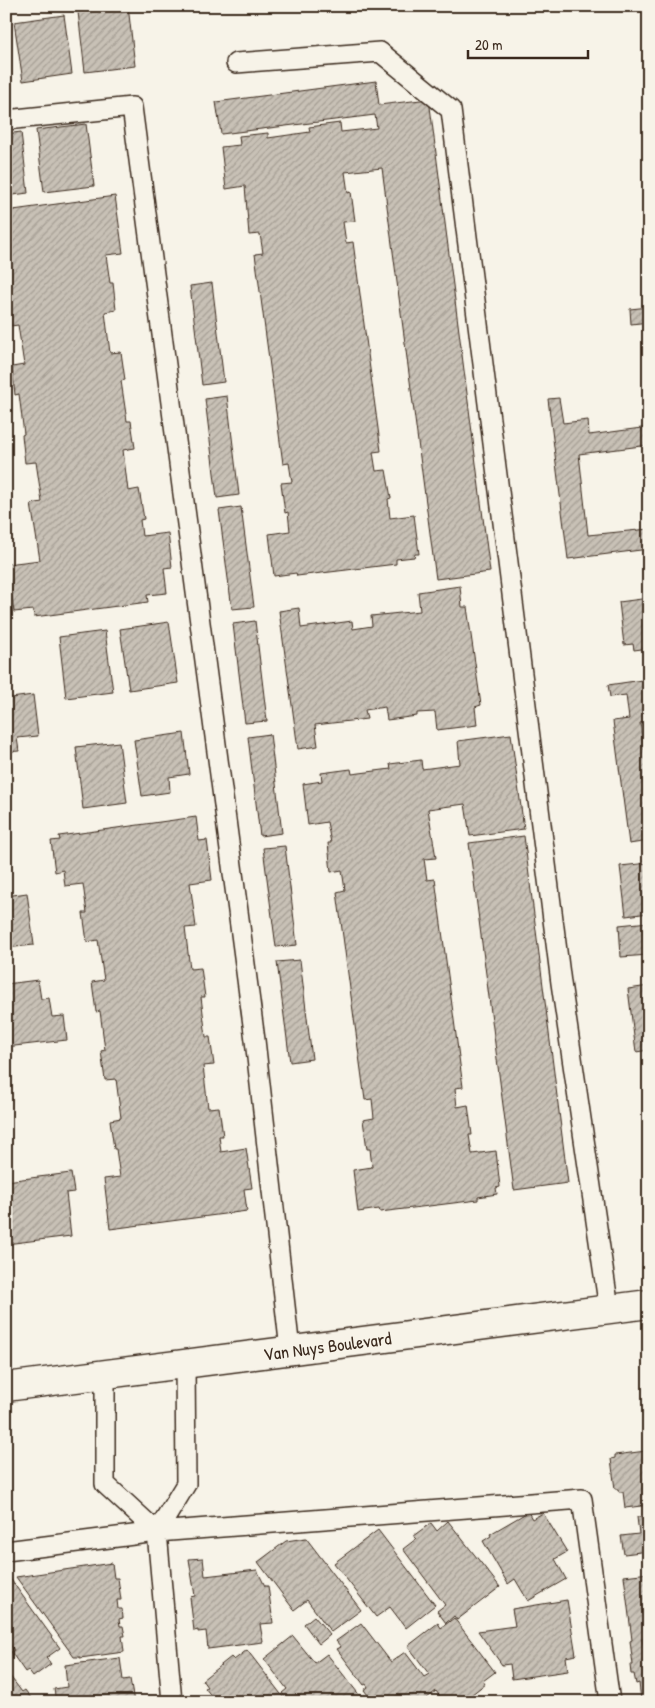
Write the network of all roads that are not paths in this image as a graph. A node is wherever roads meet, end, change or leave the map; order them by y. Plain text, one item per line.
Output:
1 (236, 64) dead end
2 (6, 120) edge
3 (649, 1304) edge
4 (609, 1309) junction
5 (290, 1350) junction
6 (185, 1364) junction
7 (105, 1374) junction
8 (6, 1387) edge
9 (157, 1532) junction
10 (6, 1551) edge
11 (172, 1702) edge
12 (610, 1702) edge

1 - 4 lane
2 - 5 lane
3 - 4 main road, Van Nuys Boulevard
4 - 5 main road, Van Nuys Boulevard
5 - 6 main road, Van Nuys Boulevard
6 - 7 main road, Van Nuys Boulevard
6 - 9 lane
7 - 8 main road, Van Nuys Boulevard
7 - 9 lane
9 - 10 lane
9 - 11 lane
9 - 12 lane

